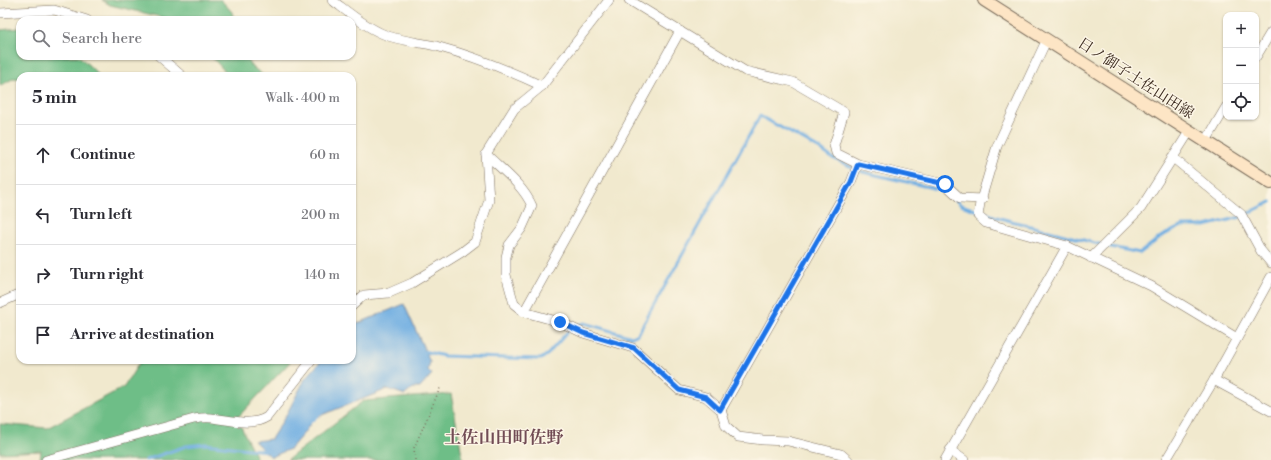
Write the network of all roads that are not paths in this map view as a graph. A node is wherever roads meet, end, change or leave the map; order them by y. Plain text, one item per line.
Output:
1 (332, 0) edge
2 (609, 0) edge
3 (629, 0) edge
4 (984, 0) edge
5 (0, 13) edge
6 (74, 16) edge
7 (353, 16) edge
8 (356, 18) edge
9 (680, 31) junction
10 (1271, 32) edge
11 (1047, 39) junction
12 (1259, 52) edge
13 (164, 60) edge
14 (177, 72) edge
15 (542, 86) junction
16 (1223, 112) edge
17 (1189, 132) junction
18 (1206, 141) junction
19 (486, 154) junction
20 (1172, 157) junction
21 (858, 164) junction
22 (1271, 183) edge
23 (981, 201) junction
24 (1067, 246) junction
25 (1091, 258) junction
26 (1271, 263) edge
27 (1271, 277) edge
28 (16, 296) edge
29 (356, 302) edge
30 (0, 303) edge
31 (524, 312) junction
32 (1236, 338) junction
33 (309, 364) edge
34 (1214, 380) junction
35 (720, 410) junction
36 (1271, 411) edge
37 (950, 450) junction
38 (46, 460) edge
39 (848, 460) edge
40 (945, 460) edge
41 (964, 460) edge
42 (1166, 460) edge

1 - 7 street
2 - 15 street
3 - 9 street
4 - 11 main road, 日ノ御子土佐山田線
5 - 6 street
8 - 15 street
9 - 21 street
9 - 31 street
10 - 12 street
11 - 17 main road, 日ノ御子土佐山田線
11 - 23 street
13 - 14 street
15 - 19 street
16 - 18 street
17 - 18 main road, 日ノ御子土佐山田線
17 - 20 street
18 - 22 main road, 日ノ御子土佐山田線
19 - 29 street
19 - 31 street
20 - 25 street
20 - 26 street
21 - 23 street
21 - 35 street
23 - 24 street
24 - 25 street
24 - 37 street
25 - 32 street
27 - 32 street
28 - 30 street
31 - 35 street
32 - 34 street
33 - 38 street
34 - 36 street
34 - 42 street
35 - 39 street
37 - 40 street
37 - 41 street

